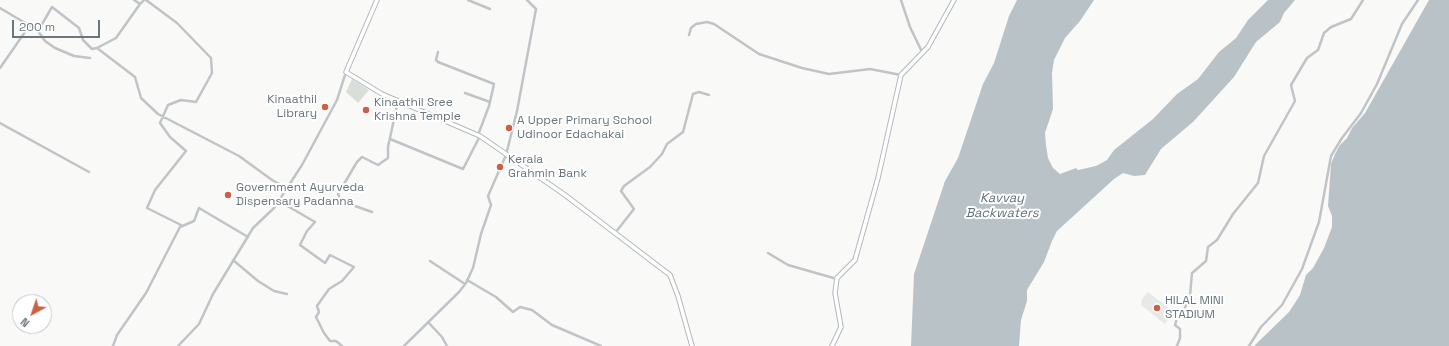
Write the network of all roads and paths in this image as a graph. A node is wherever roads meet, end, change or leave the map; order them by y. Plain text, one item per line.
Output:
1 (134, 0) edge
2 (145, 0) edge
3 (377, 0) edge
4 (468, 0) edge
5 (527, 0) edge
6 (901, 0) edge
7 (954, 0) edge
8 (1363, 0) edge
9 (1418, 0) edge
10 (140, 4) junction
11 (0, 8) edge
12 (490, 9) dead end
13 (27, 24) junction
14 (38, 31) junction
15 (689, 34) dead end
16 (97, 48) junction
17 (438, 52) dead end
18 (923, 54) junction
19 (90, 58) dead end
20 (0, 68) edge
21 (346, 72) junction
22 (901, 75) junction
23 (465, 93) dead end
24 (709, 95) dead end
25 (398, 101) junction
26 (490, 102) junction
27 (162, 117) junction
28 (0, 123) edge
29 (479, 136) junction
30 (390, 139) junction
31 (506, 155) junction
32 (89, 172) dead end
33 (287, 188) junction
34 (279, 201) junction
35 (372, 212) dead end
36 (180, 227) junction
37 (614, 233) junction
38 (248, 237) junction
39 (768, 252) dead end
40 (233, 260) junction
41 (430, 261) dead end
42 (837, 279) junction
43 (467, 280) junction
44 (465, 284) junction
45 (287, 294) dead end
46 (428, 322) junction
47 (113, 346) edge
48 (178, 346) edge
49 (342, 346) edge
50 (404, 346) edge
51 (448, 346) edge
52 (601, 346) edge
53 (692, 346) edge
54 (832, 346) edge
55 (1177, 346) edge
56 (1249, 346) edge

1 - 10 street
2 - 10 street
2 - 27 street
3 - 21 main road
4 - 12 street
5 - 31 street
6 - 18 street
7 - 18 main road
8 - 55 street
9 - 56 street
10 - 16 street
11 - 13 street
13 - 14 street
13 - 20 street
14 - 16 street
14 - 19 street
15 - 22 street
16 - 27 street
17 - 26 street
18 - 22 main road
21 - 25 main road
21 - 33 street
22 - 42 main road
23 - 26 street
24 - 37 street
25 - 29 main road
25 - 30 street
26 - 29 street
27 - 33 street
27 - 36 street
28 - 32 street
29 - 30 street
29 - 31 main road
30 - 35 street
31 - 37 main road
31 - 43 street
33 - 34 street
34 - 38 street
34 - 49 street
36 - 38 street
36 - 47 street
37 - 53 main road
38 - 40 street
39 - 42 street
40 - 45 street
40 - 48 street
41 - 44 street
42 - 54 main road
43 - 44 street
43 - 52 street
44 - 46 street
46 - 50 street
46 - 51 street

